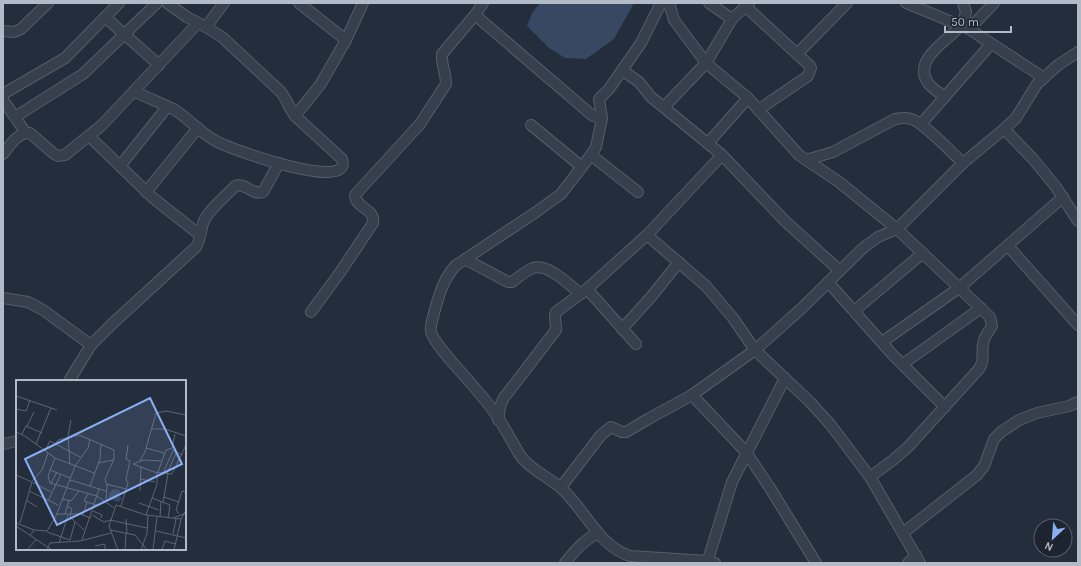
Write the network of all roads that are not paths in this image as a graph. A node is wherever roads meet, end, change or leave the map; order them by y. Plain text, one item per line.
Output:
1 (48, 3) edge
2 (119, 3) edge
3 (157, 3) edge
4 (167, 3) edge
5 (224, 3) edge
6 (299, 3) edge
7 (363, 3) edge
8 (483, 3) edge
9 (661, 3) edge
10 (669, 3) edge
11 (709, 3) edge
12 (847, 3) edge
13 (906, 3) edge
14 (963, 3) edge
15 (994, 3) edge
16 (747, 5) edge
17 (474, 15) junction
18 (105, 17) junction
19 (732, 18) junction
20 (202, 25) junction
21 (965, 27) junction
22 (3, 30) edge
23 (125, 35) junction
24 (346, 40) junction
25 (991, 44) junction
26 (1078, 52) edge
27 (797, 54) junction
28 (706, 63) junction
29 (159, 64) junction
30 (622, 70) junction
31 (1044, 78) junction
32 (134, 91) junction
33 (3, 94) edge
34 (945, 97) junction
35 (748, 98) junction
36 (3, 100) edge
37 (167, 107) junction
38 (664, 107) junction
39 (758, 110) junction
40 (295, 116) junction
41 (15, 117) junction
42 (602, 118) junction
43 (921, 124) junction
44 (532, 125) dead end
45 (198, 128) junction
46 (1004, 129) junction
47 (26, 133) junction
48 (89, 136) junction
49 (708, 143) junction
50 (3, 154) edge
51 (592, 155) junction
52 (722, 155) junction
53 (806, 160) junction
54 (279, 163) junction
55 (963, 163) junction
56 (120, 166) junction
57 (582, 168) junction
58 (146, 192) junction
59 (638, 192) dead end
60 (1062, 197) junction
61 (1078, 221) edge
62 (897, 229) junction
63 (200, 235) junction
64 (648, 235) junction
65 (1008, 246) junction
66 (923, 253) junction
67 (465, 259) junction
68 (679, 262) junction
69 (840, 270) junction
70 (828, 282) junction
71 (959, 288) junction
72 (584, 291) junction
73 (3, 298) edge
74 (981, 308) junction
75 (854, 311) junction
76 (311, 312) dead end
77 (1078, 325) edge
78 (622, 329) junction
79 (882, 342) junction
80 (636, 344) dead end
81 (91, 345) junction
82 (755, 350) junction
83 (903, 364) junction
84 (785, 378) junction
85 (70, 380) edge
86 (692, 396) junction
87 (1078, 402) edge
88 (945, 407) junction
89 (498, 420) junction
90 (16, 441) edge
91 (3, 444) edge
92 (746, 452) junction
93 (870, 477) junction
94 (561, 487) junction
95 (598, 532) junction
96 (903, 533) junction
97 (918, 559) edge
98 (710, 562) edge
99 (565, 563) edge
100 (816, 563) edge
101 (908, 563) edge

1 - 22 street
2 - 18 street
3 - 23 street
4 - 20 street
5 - 20 street
6 - 24 street
7 - 24 street
8 - 17 street
9 - 30 street
10 - 28 street
11 - 19 street
12 - 27 street
13 - 21 street
14 - 21 street
15 - 21 street
16 - 19 street
16 - 27 street
17 - 42 street
17 - 76 street
18 - 23 street
18 - 33 street
19 - 28 street
20 - 29 street
20 - 40 street
21 - 25 street
21 - 34 street
23 - 29 street
23 - 41 street
24 - 40 street
25 - 31 street
25 - 34 street
26 - 31 street
27 - 39 street
28 - 35 street
28 - 38 street
29 - 32 street
30 - 38 street
30 - 42 street
31 - 46 street
32 - 37 street
32 - 48 street
34 - 43 street
35 - 39 street
35 - 49 street
36 - 41 street
37 - 45 street
37 - 56 street
38 - 49 street
39 - 53 street
40 - 54 street
41 - 47 street
42 - 51 street
43 - 53 street
43 - 55 street
44 - 57 street
45 - 54 street
45 - 58 street
46 - 55 street
46 - 60 street
47 - 48 street
47 - 50 street
48 - 56 street
49 - 52 street
51 - 57 street
51 - 59 street
52 - 64 street
52 - 69 street
53 - 62 street
54 - 63 street
55 - 62 street
56 - 58 street
57 - 67 street
58 - 63 street
60 - 61 street
60 - 65 street
62 - 66 street
62 - 69 street
63 - 81 street
64 - 68 street
64 - 72 street
65 - 71 street
65 - 77 street
66 - 71 street
66 - 75 street
67 - 72 street
67 - 89 street
68 - 78 street
68 - 82 street
69 - 70 street
70 - 75 street
70 - 82 street
71 - 74 street
71 - 79 street
72 - 78 street
72 - 89 street
73 - 81 street
74 - 83 street
74 - 88 street
75 - 79 street
78 - 80 street
79 - 83 street
81 - 85 street
82 - 84 street
82 - 86 street
83 - 88 street
84 - 92 street
84 - 93 street
86 - 92 street
86 - 94 street
87 - 96 street
88 - 93 street
89 - 94 street
90 - 91 street
92 - 98 street
92 - 100 street
93 - 96 street
94 - 95 street
95 - 98 street
95 - 99 street
96 - 97 street
97 - 101 street

